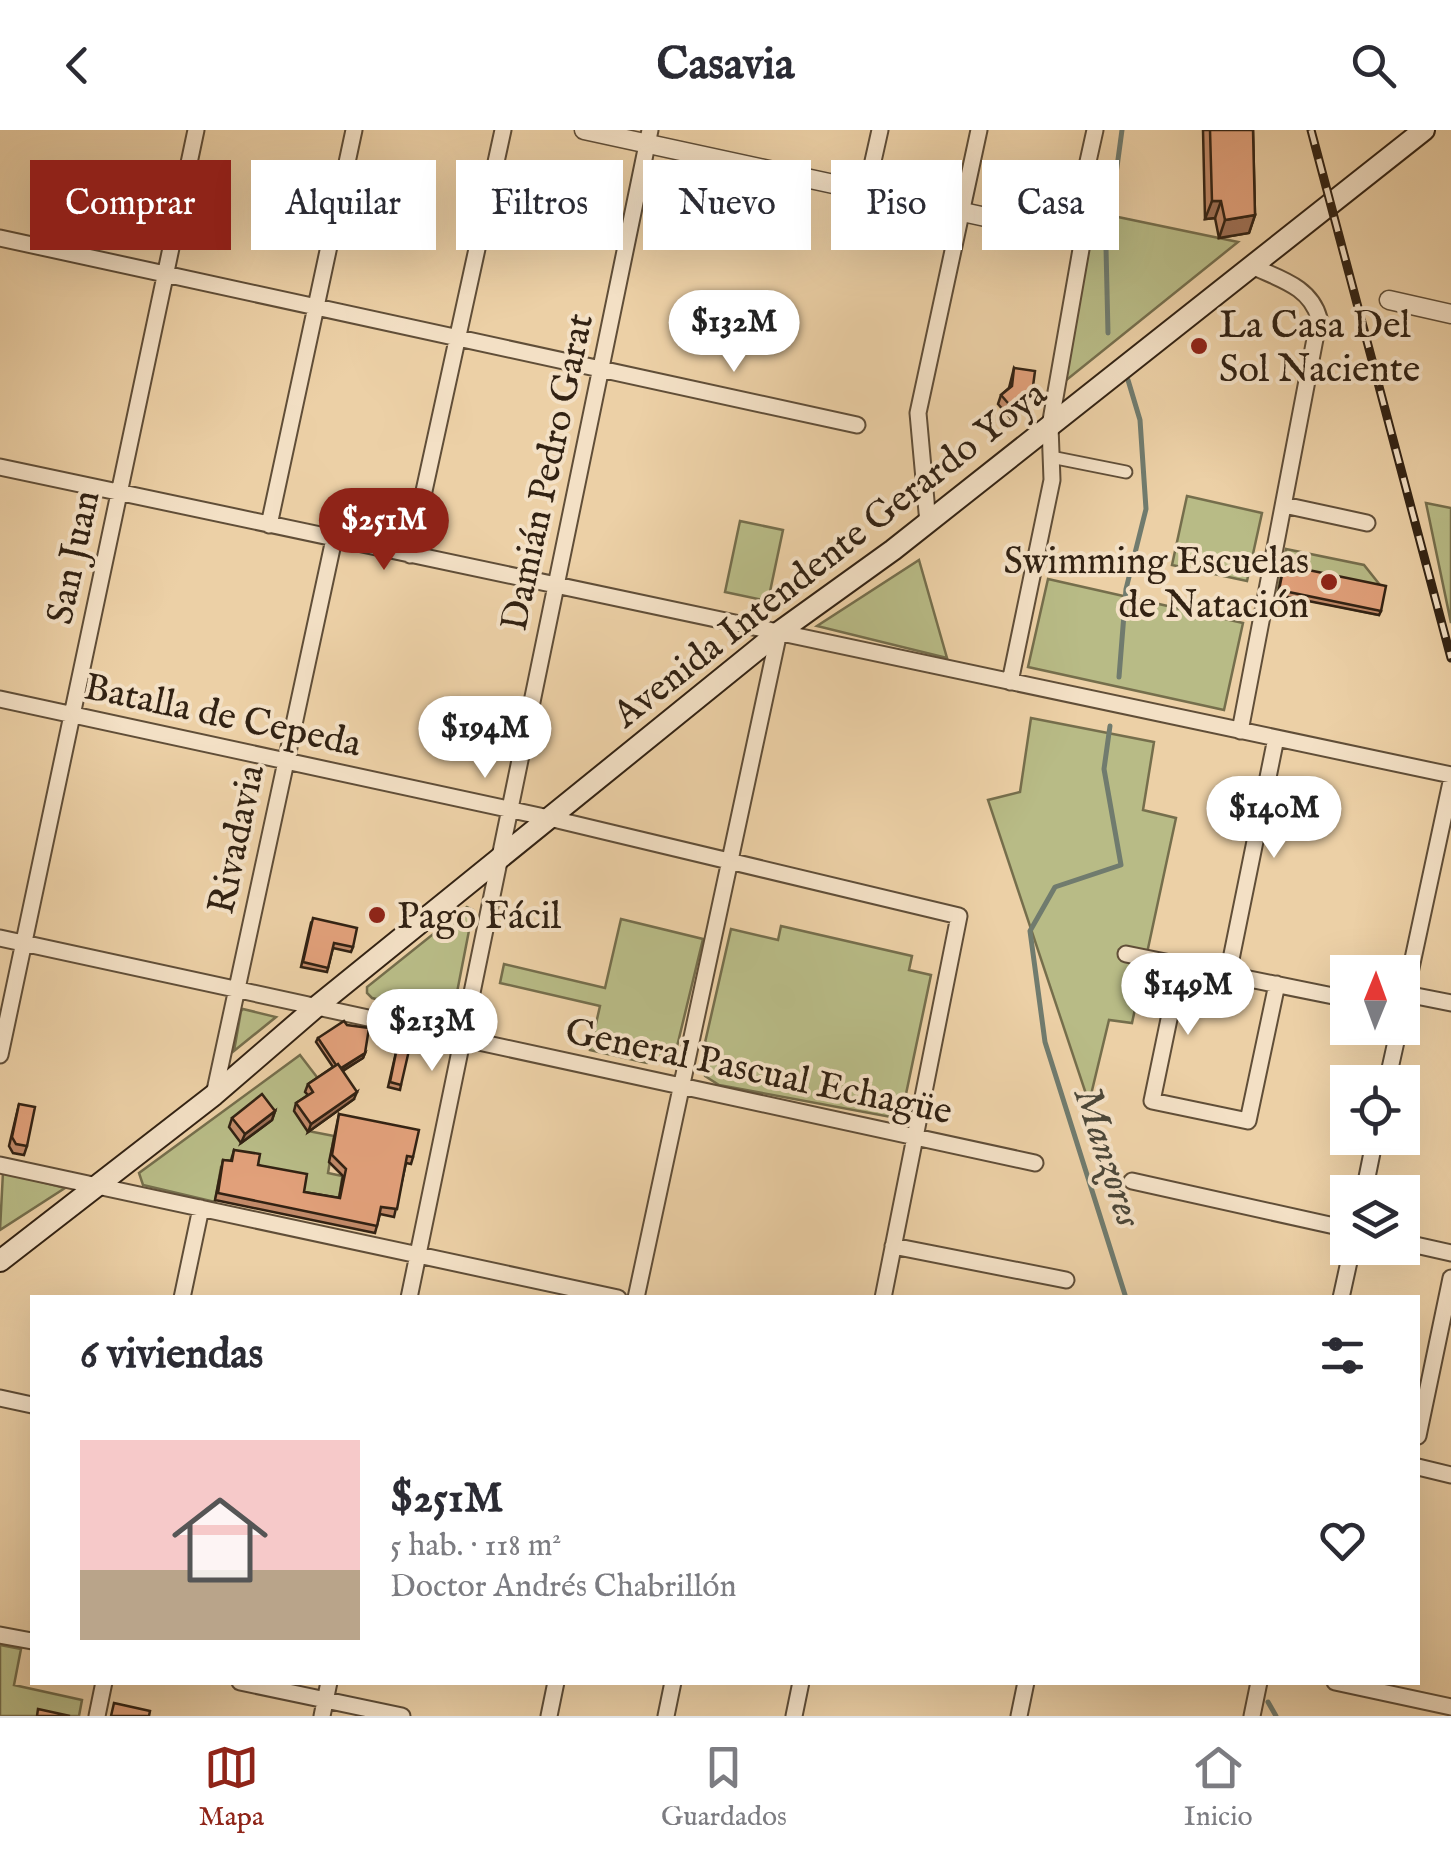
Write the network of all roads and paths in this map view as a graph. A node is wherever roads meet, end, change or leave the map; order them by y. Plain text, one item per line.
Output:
1 (196, 130) edge
2 (354, 130) edge
3 (503, 130) edge
4 (584, 130) edge
5 (880, 130) edge
6 (979, 130) edge
7 (1095, 130) edge
8 (1424, 130) edge
9 (649, 137) edge
10 (873, 160) edge
11 (1088, 160) edge
12 (831, 180) edge
13 (962, 198) edge
14 (0, 238) edge
15 (951, 250) edge
16 (1081, 250) edge
17 (1252, 266) junction
18 (165, 276) junction
19 (1390, 300) dead end
20 (316, 307) junction
21 (1451, 314) edge
22 (459, 338) junction
23 (601, 369) junction
24 (858, 425) dead end
25 (1050, 426) junction
26 (1051, 458) junction
27 (0, 467) edge
28 (1126, 472) dead end
29 (119, 494) junction
30 (1284, 505) junction
31 (928, 523) junction
32 (1367, 523) dead end
33 (269, 526) junction
34 (334, 539) junction
35 (410, 555) junction
36 (556, 586) junction
37 (778, 632) junction
38 (1010, 682) junction
39 (0, 699) edge
40 (72, 715) junction
41 (1240, 731) junction
42 (1276, 738) junction
43 (285, 761) junction
44 (1451, 778) edge
45 (510, 809) junction
46 (550, 818) junction
47 (499, 859) junction
48 (730, 861) junction
49 (0, 938) edge
50 (24, 944) junction
51 (1126, 954) dead end
52 (1414, 955) edge
53 (1180, 966) junction
54 (1228, 974) junction
55 (1277, 984) junction
56 (235, 989) junction
57 (1330, 995) edge
58 (1420, 1002) edge
59 (1451, 1003) edge
60 (316, 1007) junction
61 (462, 1038) junction
62 (0, 1056) edge
63 (681, 1086) junction
64 (214, 1095) junction
65 (915, 1137) junction
66 (1035, 1162) dead end
67 (0, 1165) edge
68 (1132, 1181) dead end
69 (98, 1185) junction
70 (200, 1208) junction
71 (1330, 1225) edge
72 (893, 1246) junction
73 (1420, 1246) edge
74 (1451, 1253) edge
75 (418, 1255) junction
76 (0, 1261) edge
77 (1348, 1265) edge
78 (1451, 1278) edge
79 (1066, 1280) dead end
80 (183, 1295) edge
81 (410, 1295) edge
82 (604, 1295) edge
83 (637, 1295) edge
84 (884, 1295) edge
85 (1342, 1295) edge
86 (0, 1398) edge
87 (30, 1405) edge
88 (1420, 1426) edge
89 (1420, 1467) edge
90 (1451, 1475) edge
91 (0, 1635) edge
92 (30, 1641) edge
93 (103, 1685) edge
94 (250, 1685) edge
95 (555, 1685) edge
96 (672, 1685) edge
97 (800, 1685) edge
98 (1025, 1685) edge
99 (1258, 1685) edge
100 (1348, 1685) edge
101 (1451, 1707) edge
102 (324, 1708) edge
103 (97, 1716) edge
104 (402, 1716) edge
105 (549, 1716) edge
106 (666, 1716) edge
107 (794, 1716) edge
108 (1019, 1716) edge
109 (1252, 1716) edge

1 - 18 street, San Juan
2 - 20 street
3 - 22 street
4 - 9 street
5 - 10 street
6 - 13 street
7 - 11 street
8 - 17 main road, Avenida Intendente Gerardo Yoya
9 - 12 street
9 - 23 street, Damián Pedro Garat
14 - 18 street
15 - 31 street
16 - 25 street
17 - 25 main road, Avenida Intendente Gerardo Yoya
17 - 30 street
18 - 20 street
18 - 29 street, San Juan
19 - 21 street
20 - 22 street
20 - 33 street
22 - 23 street
22 - 35 street
23 - 24 street
23 - 36 street, Damián Pedro Garat
25 - 26 street
25 - 31 main road, Avenida Intendente Gerardo Yoya
26 - 28 street
26 - 38 street
27 - 29 street
29 - 33 street
29 - 40 street, San Juan
30 - 32 street
30 - 41 street
31 - 37 main road, Avenida Intendente Gerardo Yoya
33 - 34 street
34 - 35 street
34 - 43 street, Rivadavia
35 - 36 street
36 - 37 street
36 - 45 street, Damián Pedro Garat
37 - 38 street
37 - 46 main road, Avenida Intendente Gerardo Yoya
37 - 48 street
38 - 41 street
39 - 40 street, Batalla de Cepeda
40 - 43 street, Batalla de Cepeda
40 - 50 street, San Juan
41 - 42 street
42 - 44 street
42 - 54 street
43 - 45 street, Batalla de Cepeda
43 - 56 street, Rivadavia
44 - 52 street
45 - 46 street, Batalla de Cepeda
45 - 47 street, Damián Pedro Garat
46 - 47 main road, Avenida Intendente Gerardo Yoya
46 - 48 street, Batalla de Cepeda
47 - 60 main road, Avenida Intendente Gerardo Yoya
47 - 61 street, Damián Pedro Garat
48 - 63 street
48 - 65 street, Batalla de Cepeda
49 - 50 street, General Pascual Echagüe
50 - 56 street, General Pascual Echagüe
50 - 62 street, San Juan
51 - 53 street
53 - 54 street
53 - 55 street
54 - 55 street
55 - 57 street
56 - 60 street, General Pascual Echagüe
56 - 64 street, Rivadavia
58 - 59 street
60 - 61 street, General Pascual Echagüe
60 - 64 main road, Avenida Intendente Gerardo Yoya
61 - 63 street, General Pascual Echagüe
61 - 75 street, Damián Pedro Garat
63 - 65 street, General Pascual Echagüe
63 - 83 street
64 - 69 main road, Avenida Intendente Gerardo Yoya
65 - 66 street, General Pascual Echagüe
65 - 72 street
67 - 69 street
68 - 71 street
69 - 70 street
69 - 76 main road, Avenida Intendente Gerardo Yoya
70 - 75 street
70 - 80 street
72 - 79 street
72 - 84 street
73 - 74 street
75 - 81 street, Damián Pedro Garat
75 - 82 street
77 - 85 street
78 - 88 street
86 - 87 street
89 - 90 street
91 - 92 street
93 - 103 street
94 - 102 street
95 - 105 street
96 - 106 street
97 - 107 street
98 - 108 street
99 - 109 street
100 - 101 street
102 - 104 street

